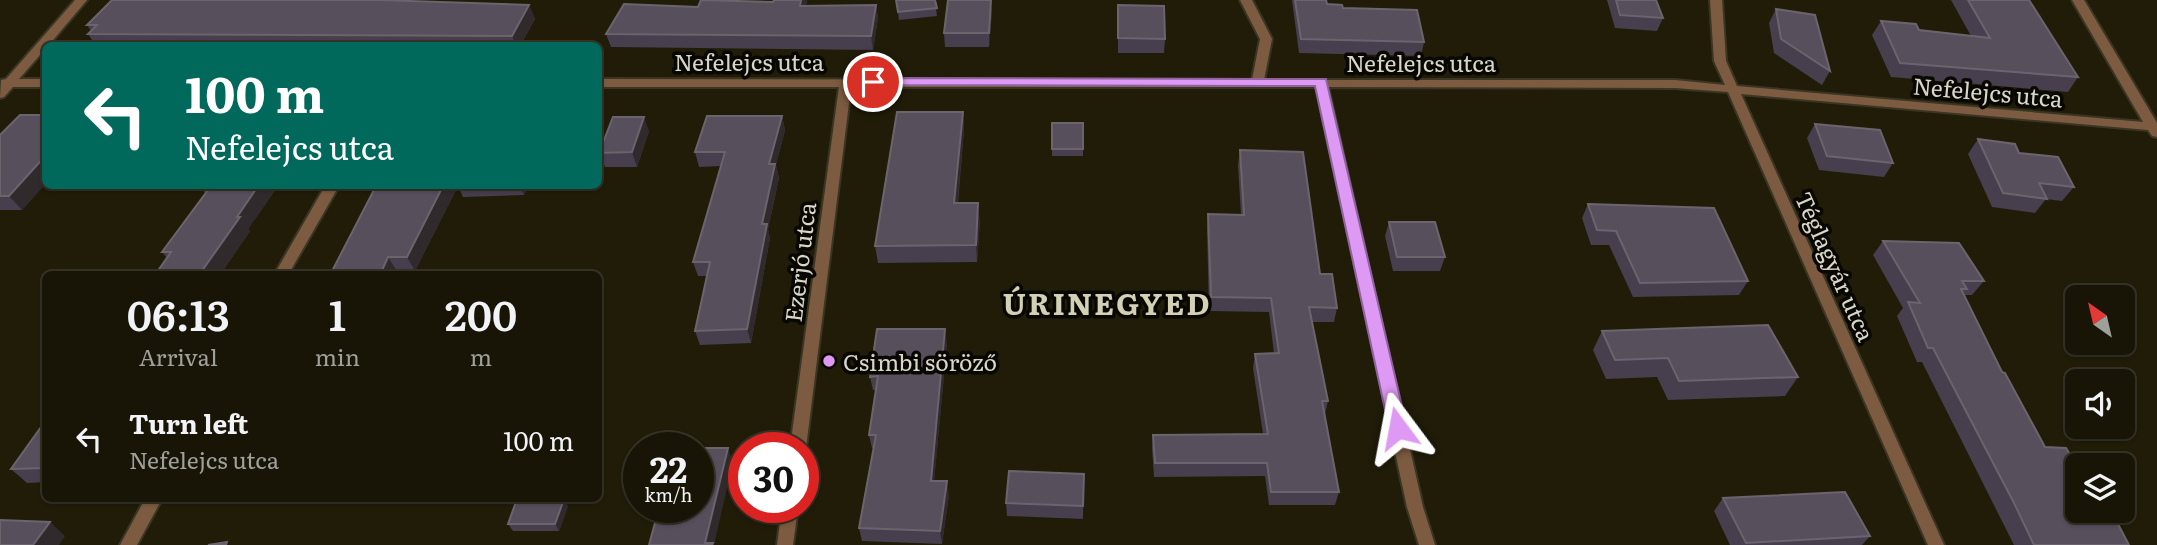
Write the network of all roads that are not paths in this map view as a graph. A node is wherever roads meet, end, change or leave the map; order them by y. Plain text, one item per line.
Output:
1 (81, 0) edge
2 (1246, 0) edge
3 (1716, 0) edge
4 (2078, 0) edge
5 (43, 42) edge
6 (42, 43) edge
7 (846, 82) junction
8 (1321, 82) junction
9 (5, 83) edge
10 (42, 83) edge
11 (602, 83) edge
12 (1257, 83) junction
13 (1733, 89) junction
14 (0, 94) edge
15 (2155, 129) edge
16 (330, 189) edge
17 (283, 271) edge
18 (800, 432) edge
19 (153, 502) edge
20 (788, 523) edge
21 (128, 545) edge
22 (785, 545) edge
23 (1427, 545) edge
24 (1936, 545) edge

1 - 5 street
2 - 12 street
3 - 13 street, Téglagyár utca
4 - 15 street
6 - 9 street
7 - 11 street, Nefelejcs utca
7 - 12 street, Nefelejcs utca
7 - 18 street, Ezerjó utca
8 - 12 street, Nefelejcs utca
8 - 13 street, Nefelejcs utca
8 - 23 street
9 - 10 street
9 - 14 street
13 - 15 street, Nefelejcs utca
13 - 24 street, Téglagyár utca
16 - 17 street
19 - 21 street
20 - 22 street

